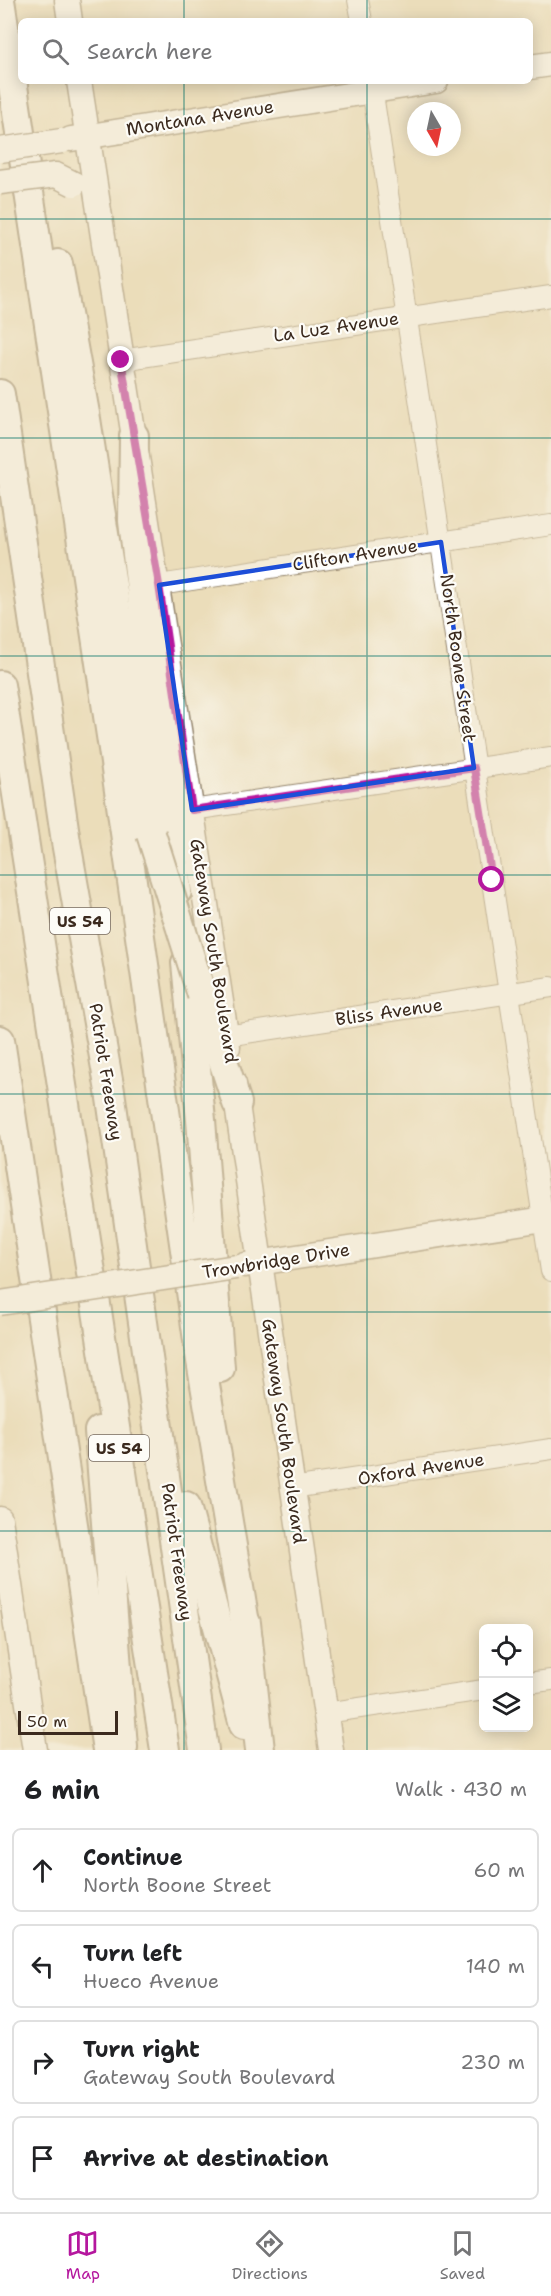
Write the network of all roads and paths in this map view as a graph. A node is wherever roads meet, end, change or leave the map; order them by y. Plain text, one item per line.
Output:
1 (0, 0) edge
2 (67, 0) edge
3 (358, 0) edge
4 (70, 18) edge
5 (361, 18) edge
6 (551, 64) edge
7 (533, 67) edge
8 (79, 84) edge
9 (397, 84) edge
10 (371, 86) edge
11 (18, 109) junction
12 (88, 136) junction
13 (0, 150) edge
14 (0, 182) edge
15 (97, 203) junction
16 (551, 296) edge
17 (407, 317) junction
18 (121, 360) junction
19 (0, 394) edge
20 (134, 436) junction
21 (551, 525) edge
22 (441, 542) junction
23 (159, 585) junction
24 (0, 685) edge
25 (551, 757) edge
26 (474, 768) junction
27 (192, 810) junction
28 (551, 987) edge
29 (509, 994) junction
30 (226, 1036) junction
31 (0, 1040) edge
32 (237, 1103) junction
33 (72, 1147) junction
34 (0, 1156) edge
35 (547, 1219) edge
36 (260, 1263) junction
37 (551, 1271) edge
38 (0, 1303) edge
39 (48, 1362) junction
40 (162, 1447) junction
41 (551, 1449) edge
42 (292, 1488) junction
43 (1, 1528) edge
44 (248, 1641) junction
45 (551, 1680) edge
46 (533, 1682) edge
47 (479, 1691) edge
48 (325, 1713) junction
49 (35, 1750) edge
50 (107, 1750) edge
51 (124, 1750) edge
52 (165, 1750) edge
53 (204, 1750) edge
54 (251, 1750) edge
55 (260, 1750) edge
56 (331, 1750) edge

1 - 11 highway
2 - 4 main road
3 - 5 street
6 - 7 main road
8 - 12 main road, Gateway South Boulevard
9 - 10 main road, Montana Avenue
10 - 12 main road, Montana Avenue
10 - 17 street, North Boone Street
11 - 32 highway, bridge
11 - 44 highway
12 - 13 main road, Montana Avenue, bridge
12 - 15 main road, Gateway South Boulevard
14 - 15 main road, bridge
15 - 18 main road, Gateway South Boulevard
16 - 17 street, La Luz Avenue
17 - 18 street, La Luz Avenue
17 - 22 street, North Boone Street
18 - 20 main road, Gateway South Boulevard
19 - 40 highway, Patriot Freeway / US 54
20 - 23 main road, Gateway South Boulevard
20 - 44 highway
21 - 22 street, Clifton Avenue
22 - 23 street, Clifton Avenue
22 - 26 street, North Boone Street
23 - 27 main road, Gateway South Boulevard
24 - 33 highway, US 54
25 - 26 street
26 - 27 street
26 - 29 street, North Boone Street
27 - 30 main road, Gateway South Boulevard
28 - 29 street, Bliss Avenue
29 - 30 street, Bliss Avenue
29 - 35 street, North Boone Street
30 - 32 main road, Gateway South Boulevard
31 - 39 highway
32 - 36 main road, Gateway South Boulevard
33 - 51 highway
33 - 52 highway, US 54
34 - 39 highway
35 - 36 main road, Trowbridge Drive
35 - 37 street, North Boone Street
36 - 38 main road, Trowbridge Drive, bridge
36 - 42 main road, Gateway South Boulevard
39 - 50 highway
40 - 53 highway, Patriot Freeway / US 54
40 - 54 highway
41 - 42 street, Oxford Avenue
42 - 48 main road, Gateway South Boulevard
43 - 49 main road
44 - 55 highway
45 - 46 street
47 - 48 street
48 - 56 main road, Gateway South Boulevard

